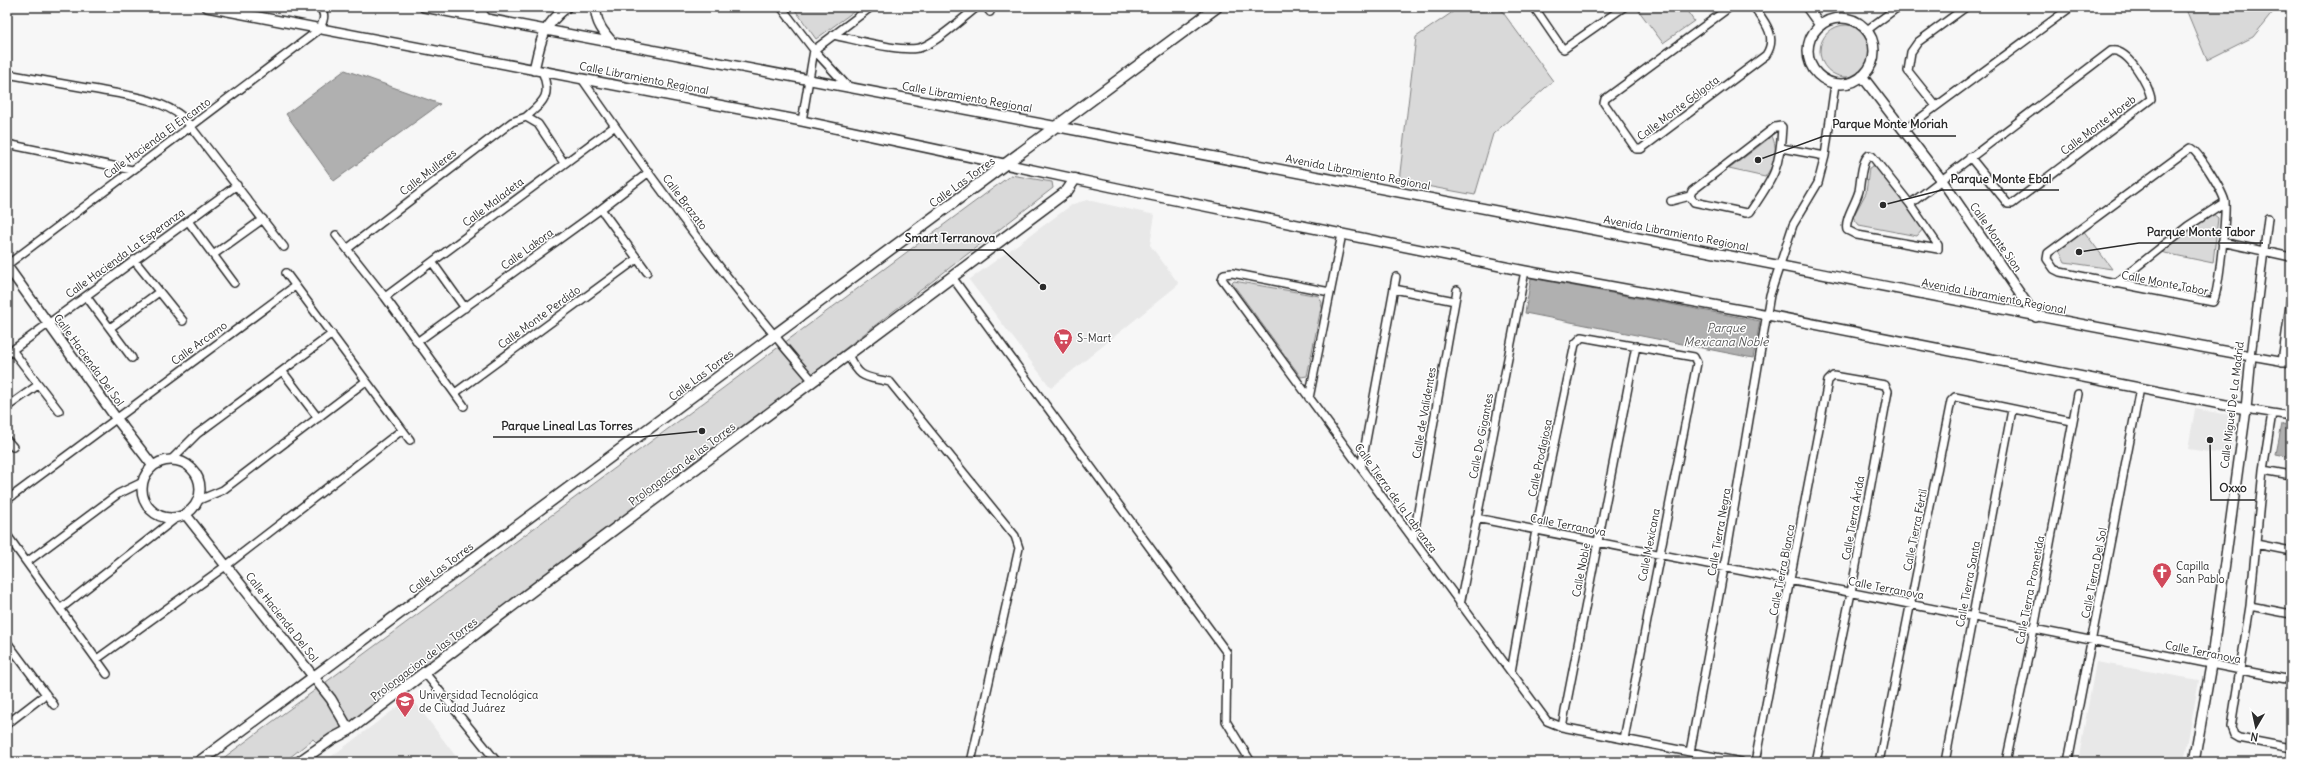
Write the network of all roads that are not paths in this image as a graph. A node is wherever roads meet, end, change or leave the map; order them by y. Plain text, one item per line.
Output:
1 (207, 7) edge
2 (318, 7) edge
3 (424, 7) edge
4 (479, 7) edge
5 (567, 7) edge
6 (596, 7) edge
7 (781, 7) edge
8 (871, 7) edge
9 (977, 7) edge
10 (1217, 7) edge
11 (1534, 7) edge
12 (1624, 7) edge
13 (1730, 7) edge
14 (1754, 7) edge
15 (1807, 7) edge
16 (1898, 7) edge
17 (1966, 7) edge
18 (2071, 7) edge
19 (486, 19) junction
20 (1820, 25) junction
21 (320, 29) junction
22 (544, 30) junction
23 (1867, 30) junction
24 (833, 35) junction
25 (614, 44) junction
26 (814, 50) junction
27 (538, 70) junction
28 (7, 74) edge
29 (1862, 76) junction
30 (582, 79) junction
31 (808, 80) junction
32 (1835, 84) junction
33 (850, 88) junction
34 (1936, 106) junction
35 (526, 117) junction
36 (802, 121) junction
37 (615, 126) junction
38 (1057, 126) junction
39 (191, 127) junction
40 (1904, 130) junction
41 (7, 144) edge
42 (1781, 148) junction
43 (1825, 156) junction
44 (1970, 157) junction
45 (564, 163) junction
46 (1008, 164) junction
47 (132, 170) junction
48 (649, 172) junction
49 (1075, 179) junction
50 (1941, 179) junction
51 (238, 185) junction
52 (1690, 196) junction
53 (1671, 201) dead end
54 (2224, 202) junction
55 (1910, 204) junction
56 (602, 210) junction
57 (2268, 218) dead end
58 (263, 219) junction
59 (188, 221) junction
60 (1342, 234) junction
61 (336, 235) dead end
62 (2222, 242) junction
63 (284, 247) dead end
64 (347, 249) junction
65 (2265, 250) junction
66 (214, 255) junction
67 (2291, 257) edge
68 (637, 259) junction
69 (134, 260) junction
70 (432, 262) junction
71 (7, 265) edge
72 (1779, 265) junction
73 (1525, 271) junction
74 (647, 272) dead end
75 (286, 273) dead end
76 (952, 277) junction
77 (1396, 277) dead end
78 (234, 283) dead end
79 (2115, 284) junction
80 (295, 286) junction
81 (1394, 289) junction
82 (1457, 290) dead end
83 (159, 292) junction
84 (1330, 292) junction
85 (86, 296) junction
86 (385, 297) junction
87 (2291, 298) edge
88 (1455, 301) junction
89 (465, 308) junction
90 (1768, 315) junction
91 (2036, 317) junction
92 (183, 321) dead end
93 (48, 323) junction
94 (110, 328) junction
95 (332, 334) junction
96 (774, 336) junction
97 (418, 342) junction
98 (1636, 346) junction
99 (9, 352) edge
100 (848, 355) junction
101 (2251, 356) junction
102 (132, 358) dead end
103 (2282, 362) junction
104 (2291, 363) edge
105 (283, 372) junction
106 (813, 381) junction
107 (1828, 381) joint
108 (366, 382) junction
109 (38, 385) junction
110 (2140, 388) junction
111 (455, 393) junction
112 (2078, 394) dead end
113 (1309, 398) junction
114 (464, 406) dead end
115 (7, 407) edge
116 (2246, 409) junction
117 (2012, 410) junction
118 (59, 411) dead end
119 (2272, 413) junction
120 (2291, 416) edge
121 (116, 418) junction
122 (318, 418) junction
123 (2072, 421) junction
124 (402, 430) junction
125 (7, 440) edge
126 (410, 440) dead end
127 (12, 447) dead end
128 (171, 460) junction
129 (153, 466) junction
130 (1361, 468) junction
131 (2263, 470) junction
132 (2291, 475) edge
133 (143, 482) junction
134 (7, 500) edge
135 (199, 500) junction
136 (186, 515) junction
137 (176, 518) junction
138 (1476, 518) junction
139 (1536, 530) junction
140 (7, 535) edge
141 (1413, 540) junction
142 (1598, 542) junction
143 (2256, 544) junction
144 (2291, 551) edge
145 (1658, 554) junction
146 (28, 562) junction
147 (227, 565) junction
148 (1724, 568) junction
149 (1791, 581) junction
150 (1851, 593) junction
151 (1460, 605) junction
152 (1912, 605) junction
153 (2250, 606) junction
154 (60, 609) junction
155 (2291, 614) edge
156 (1973, 617) junction
157 (2034, 629) junction
158 (2093, 641) junction
159 (8, 645) edge
160 (96, 659) junction
161 (2210, 665) junction
162 (2240, 670) junction
163 (1511, 672) junction
164 (425, 673) junction
165 (107, 674) dead end
166 (313, 678) junction
167 (2291, 680) edge
168 (46, 694) junction
169 (54, 705) dead end
170 (7, 724) edge
171 (1562, 727) junction
172 (350, 730) junction
173 (1624, 739) junction
174 (2291, 748) edge
175 (1690, 752) junction
176 (199, 762) edge
177 (299, 762) edge
178 (497, 762) edge
179 (971, 762) edge
180 (1251, 762) edge
181 (1741, 762) edge
182 (1755, 762) edge
183 (1816, 762) edge
184 (1879, 762) edge
185 (1945, 762) edge
186 (2006, 762) edge
187 (2068, 762) edge
188 (2194, 762) edge

1 - 21 street, Calle Libramiento Regional
2 - 21 street
3 - 19 street, Calle Libramiento Regional
4 - 19 street
5 - 22 street
6 - 25 street
7 - 26 street
8 - 24 street
9 - 24 street
10 - 38 main road, Calle Las Torres
11 - 12 street
13 - 14 street, Calle Monte Gólgota
15 - 20 street
16 - 23 street
17 - 34 street
18 - 34 street
19 - 22 street, Calle Libramiento Regional
20 - 23 street
20 - 32 street
21 - 27 street, Calle Libramiento Regional
21 - 39 street, Calle Hacienda El Encanto
22 - 25 street, Calle Libramiento Regional
22 - 27 street
23 - 29 street
24 - 26 street
25 - 31 street, Calle Libramiento Regional
26 - 31 street
26 - 33 street
27 - 30 street, Calle Libramiento Regional
27 - 35 street, Calle Mulleres
28 - 39 street
29 - 32 street
29 - 40 street, Calle Monte Sion
30 - 36 street, Calle Libramiento Regional
30 - 37 street, Calle Brazato
31 - 33 street, Calle Libramiento Regional
31 - 36 street
32 - 43 street
33 - 38 street, Calle Libramiento Regional
34 - 40 street
35 - 45 street
35 - 64 street, Calle Mulleres
36 - 46 street, Calle Libramiento Regional
37 - 45 street, Calle Maladeta
37 - 48 street, Calle Brazato
38 - 46 main road, Calle Las Torres
38 - 72 street, Avenida Libramiento Regional
39 - 47 street, Calle Hacienda El Encanto
39 - 51 street
40 - 50 street, Calle Monte Sion
41 - 47 street
42 - 43 street
42 - 52 street
42 - 52 street
43 - 72 street
44 - 44 street, Calle Monte Horeb
44 - 50 street, Calle Monte Horeb
45 - 70 street, Calle Maladeta
46 - 49 street, Calle Libramiento Regional
46 - 96 main road, Calle Las Torres
47 - 71 street, Calle Hacienda El Encanto
48 - 56 street, Calle Lakora
48 - 96 street, Calle Brazato
49 - 60 street
49 - 76 main road, Prolongacion de las Torres
50 - 55 street, Calle Monte Horeb
50 - 91 street, Calle Monte Sion
51 - 58 street
51 - 59 street, Calle Hacienda La Esperanza
52 - 53 street
54 - 62 street, Calle Monte Tabor
54 - 79 street
54 - 79 street, Calle Monte Tabor
55 - 55 street
56 - 68 street
56 - 89 street, Calle Lakora
57 - 65 street, Calle Miguel De La Madrid
58 - 63 street
58 - 66 street
59 - 66 street
59 - 69 street, Calle Hacienda La Esperanza
60 - 73 street
60 - 84 street
61 - 64 street
62 - 65 street
62 - 79 street, Calle Monte Tabor
64 - 86 street
65 - 67 street
65 - 101 street, Calle Miguel De La Madrid
66 - 78 street
68 - 74 street
68 - 111 street, Calle Monte Perdido
69 - 83 street
69 - 85 street, Calle Hacienda La Esperanza
70 - 86 street, Calle Maladeta
70 - 89 street
71 - 93 street, Calle Hacienda Del Sol
72 - 90 street, Calle Tierra Negra
72 - 91 street, Avenida Libramiento Regional
73 - 90 street
73 - 138 street, Calle De Gigantes
75 - 80 street
76 - 100 main road, Prolongacion de las Torres
76 - 180 street
77 - 81 street
80 - 95 street
80 - 121 street, Calle Arcamo
81 - 88 street
81 - 130 street
82 - 88 street, Calle de Validentes
83 - 92 street
83 - 94 street
84 - 113 street
84 - 113 street, Calle Tierra de la Labranza
85 - 93 street, Calle Hacienda La Esperanza
85 - 94 street
86 - 97 street
87 - 103 street
88 - 141 street, Calle de Validentes
89 - 97 street, Calle Lakora
90 - 110 street
90 - 148 street, Calle Tierra Negra
91 - 101 street, Avenida Libramiento Regional
93 - 99 street, Calle Hacienda La Esperanza
93 - 121 street, Calle Hacienda Del Sol
94 - 102 street
95 - 105 street
95 - 108 street
96 - 106 street, Calle Brazato
96 - 166 main road, Calle Las Torres
97 - 111 street
98 - 139 street, Calle Prodigiosa
98 - 142 street, Calle Noble
98 - 145 street, Calle Mexicana
99 - 109 street
100 - 106 main road, Prolongacion de las Torres
100 - 179 street
101 - 103 street, Avenida Libramiento Regional
101 - 116 street, Calle Miguel De La Madrid
103 - 104 street, Avenida Libramiento Regional
105 - 122 street
105 - 128 street
106 - 164 main road, Prolongacion de las Torres
107 - 149 street, Calle Tierra Blanca
107 - 150 street, Calle Tierra Árida
108 - 122 street
108 - 124 street
109 - 115 street
109 - 118 street
110 - 116 street
110 - 158 street, Calle Tierra Del Sol
111 - 114 street
112 - 123 street, Calle Tierra Prometida
113 - 130 street, Calle Tierra de la Labranza
116 - 119 street
116 - 161 street, Calle Miguel De La Madrid
117 - 123 street
117 - 152 street, Calle Tierra Fértil
117 - 156 street, Calle Tierra Santa
119 - 120 street
119 - 131 street
121 - 129 street, Calle Hacienda Del Sol
121 - 134 street, Calle Arcamo
122 - 135 street
123 - 157 street, Calle Tierra Prometida
124 - 126 street
124 - 147 street
125 - 127 street
128 - 129 street
128 - 135 street
129 - 133 street
130 - 141 street, Calle Tierra de la Labranza
131 - 132 street
131 - 143 street
133 - 137 street
133 - 146 street
135 - 136 street
136 - 137 street
136 - 147 street, Calle Hacienda Del Sol
137 - 154 street
138 - 139 street, Calle Terranova
138 - 151 street, Calle De Gigantes
139 - 142 street, Calle Terranova
139 - 163 street, Calle Prodigiosa
140 - 146 street
141 - 151 street, Calle Tierra de la Labranza
142 - 145 street, Calle Terranova
142 - 171 street, Calle Noble
143 - 144 street
143 - 153 street
145 - 148 street, Calle Terranova
145 - 173 street, Calle Mexicana
146 - 154 street
147 - 160 street
147 - 166 street, Calle Hacienda Del Sol
148 - 149 street, Calle Terranova
148 - 175 street, Calle Tierra Negra
149 - 150 street, Calle Terranova
149 - 182 street, Calle Tierra Blanca
150 - 152 street, Calle Terranova
150 - 183 street, Calle Tierra Árida
151 - 163 street, Calle Tierra de la Labranza
152 - 156 street, Calle Terranova
152 - 184 street, Calle Tierra Fértil
153 - 155 street
153 - 162 street
154 - 160 street
156 - 157 street, Calle Terranova
156 - 185 street, Calle Tierra Santa
157 - 158 street, Calle Terranova
157 - 186 street, Calle Tierra Prometida
158 - 161 street, Calle Terranova
158 - 187 street, Calle Tierra Del Sol
159 - 168 street
160 - 165 street
161 - 162 street, Calle Terranova
161 - 188 street, Calle Miguel De La Madrid
162 - 167 street, Calle Terranova
162 - 174 street
163 - 171 street, Calle Tierra de la Labranza
164 - 172 main road, Prolongacion de las Torres
164 - 178 street
166 - 172 street, Calle Hacienda Del Sol
166 - 176 main road, Calle Las Torres
168 - 169 street
168 - 170 street
171 - 173 street
172 - 177 main road, Prolongacion de las Torres
173 - 175 street
175 - 181 street

